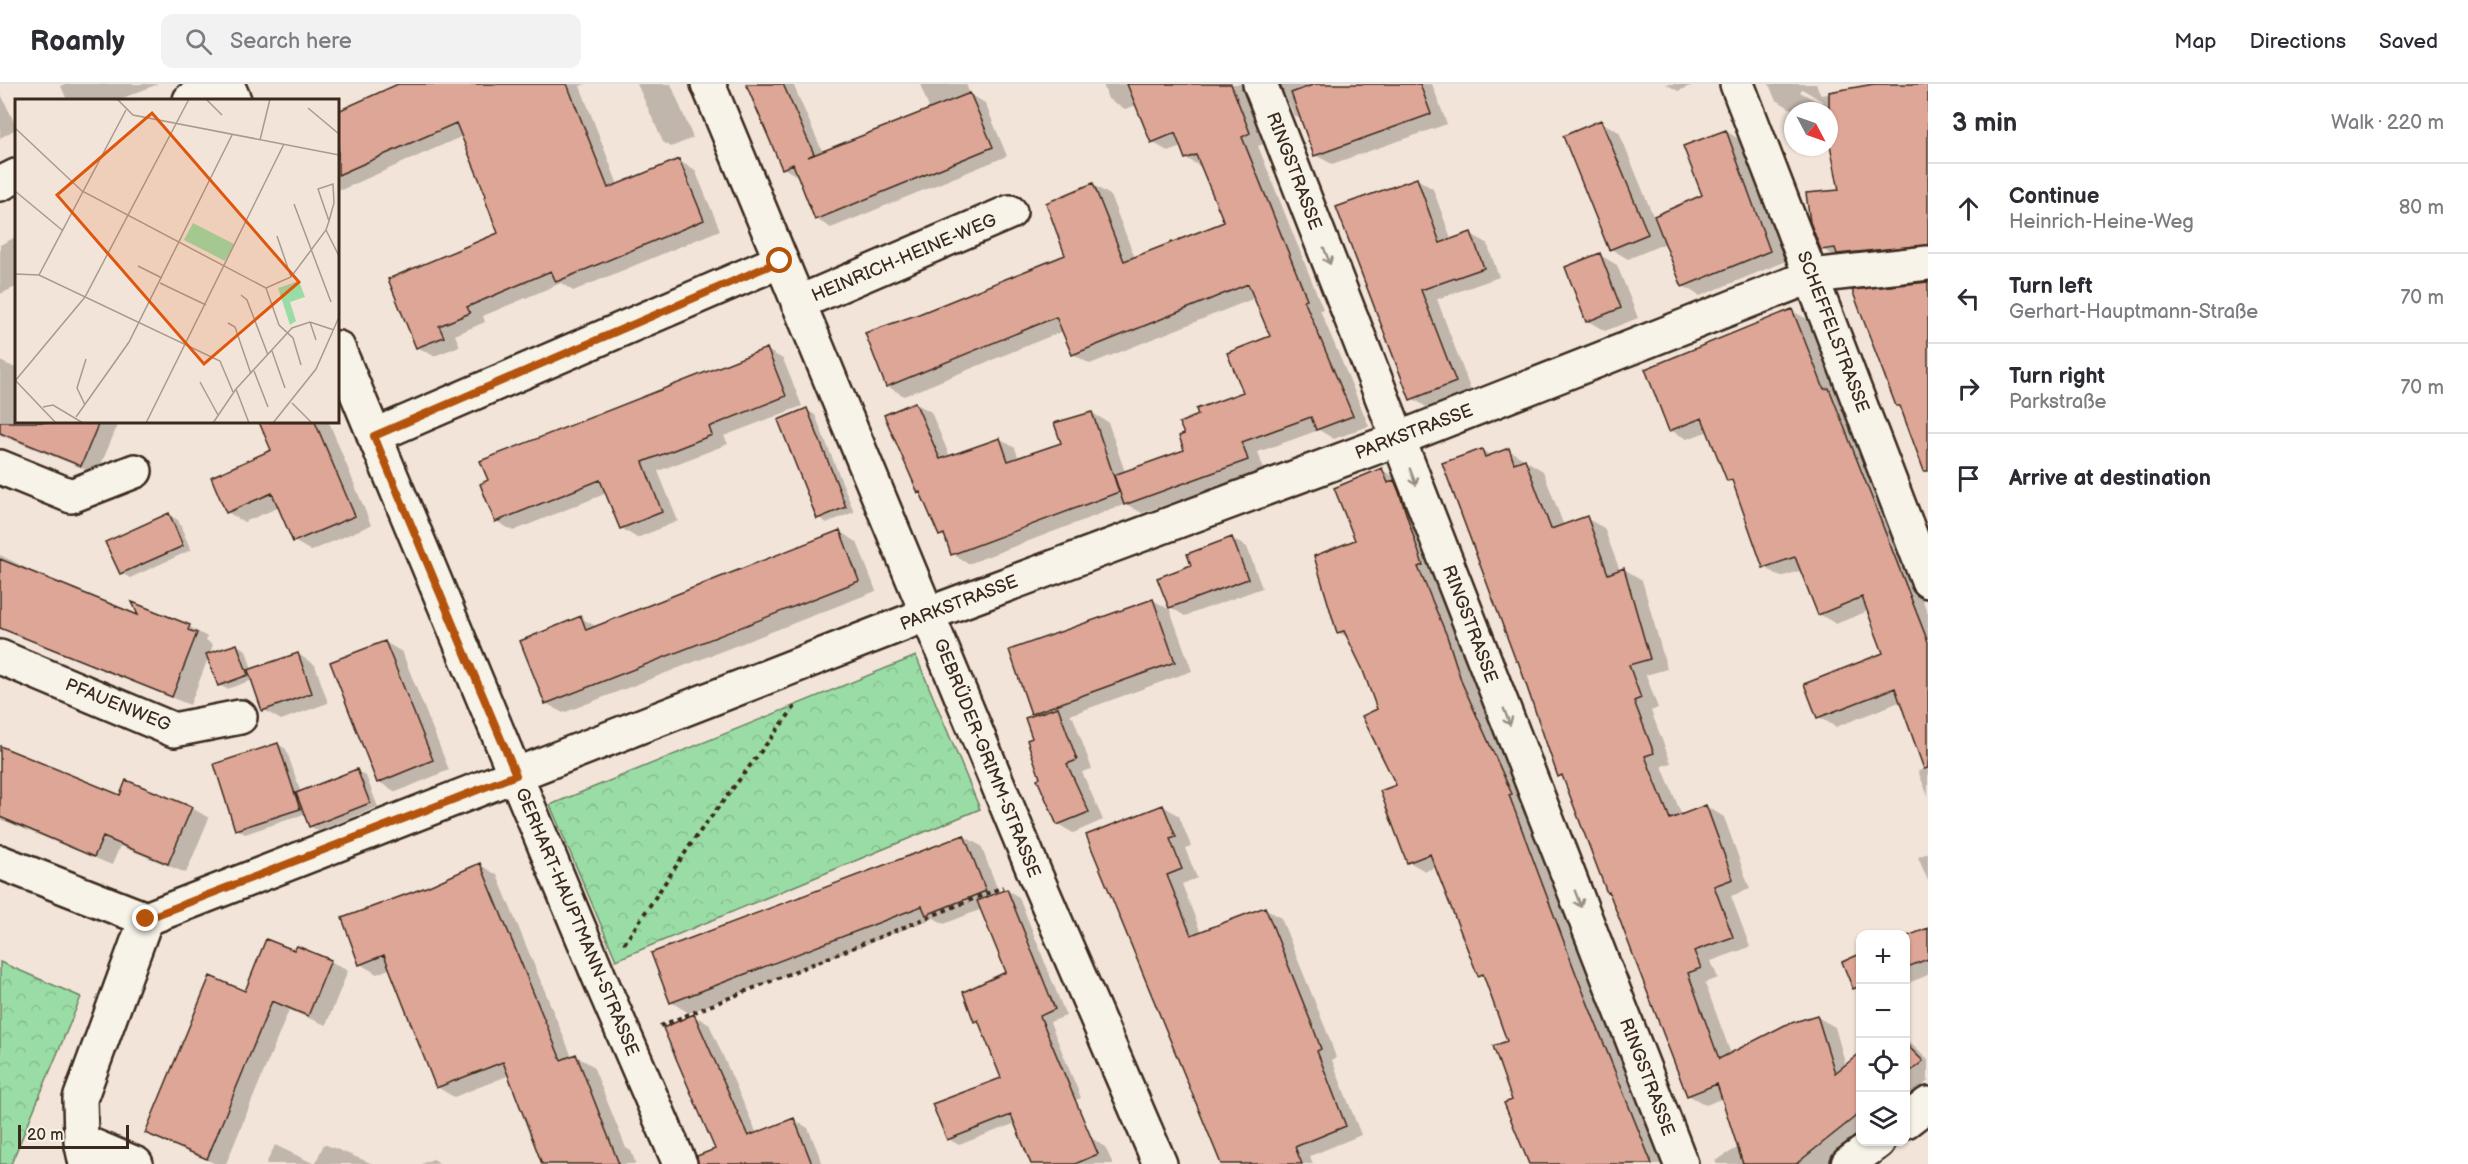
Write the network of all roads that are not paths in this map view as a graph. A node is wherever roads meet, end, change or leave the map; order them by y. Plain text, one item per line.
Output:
1 (227, 84) edge
2 (708, 84) edge
3 (1260, 84) edge
4 (1737, 84) edge
5 (192, 99) edge
6 (234, 99) edge
7 (15, 176) edge
8 (0, 184) edge
9 (1010, 212) dead end
10 (780, 261) junction
11 (1928, 263) edge
12 (1812, 276) junction
13 (798, 303) junction
14 (339, 350) edge
15 (374, 436) junction
16 (1398, 439) junction
17 (0, 467) edge
18 (135, 471) dead end
19 (1928, 581) edge
20 (928, 614) junction
21 (0, 657) edge
22 (240, 717) dead end
23 (516, 775) junction
24 (0, 862) edge
25 (146, 919) junction
26 (1928, 1104) edge
27 (1910, 1117) edge
28 (1873, 1146) edge
29 (83, 1153) edge
30 (136, 1164) edge
31 (680, 1164) edge
32 (1160, 1164) edge
33 (1682, 1164) edge
34 (1848, 1164) edge

1 - 5 street
1 - 6 street
2 - 10 street, GEBRÜDER-GRIMM-STRASSE
3 -> 16 street, RINGSTRASSE
4 - 12 street, SCHEFFELSTRASSE
7 - 8 street
9 - 13 street, HEINRICH-HEINE-WEG
10 - 13 street, GEBRÜDER-GRIMM-STRASSE
10 - 15 street
11 - 12 street, PARKSTRASSE
12 - 16 street, PARKSTRASSE
12 - 19 street, SCHEFFELSTRASSE
13 - 20 street, GEBRÜDER-GRIMM-STRASSE
14 - 15 street, GERHART-HAUPTMANN-STRASSE
15 - 23 street, GERHART-HAUPTMANN-STRASSE
16 - 20 street, PARKSTRASSE
16 -> 33 street, RINGSTRASSE
17 - 18 street
20 - 23 street, PARKSTRASSE
20 - 32 street, GEBRÜDER-GRIMM-STRASSE
21 - 22 street, PFAUENWEG
23 - 25 street, PARKSTRASSE
23 - 31 street, GERHART-HAUPTMANN-STRASSE
24 - 25 street
25 - 29 street
26 - 27 street
28 - 34 street
29 - 30 street

